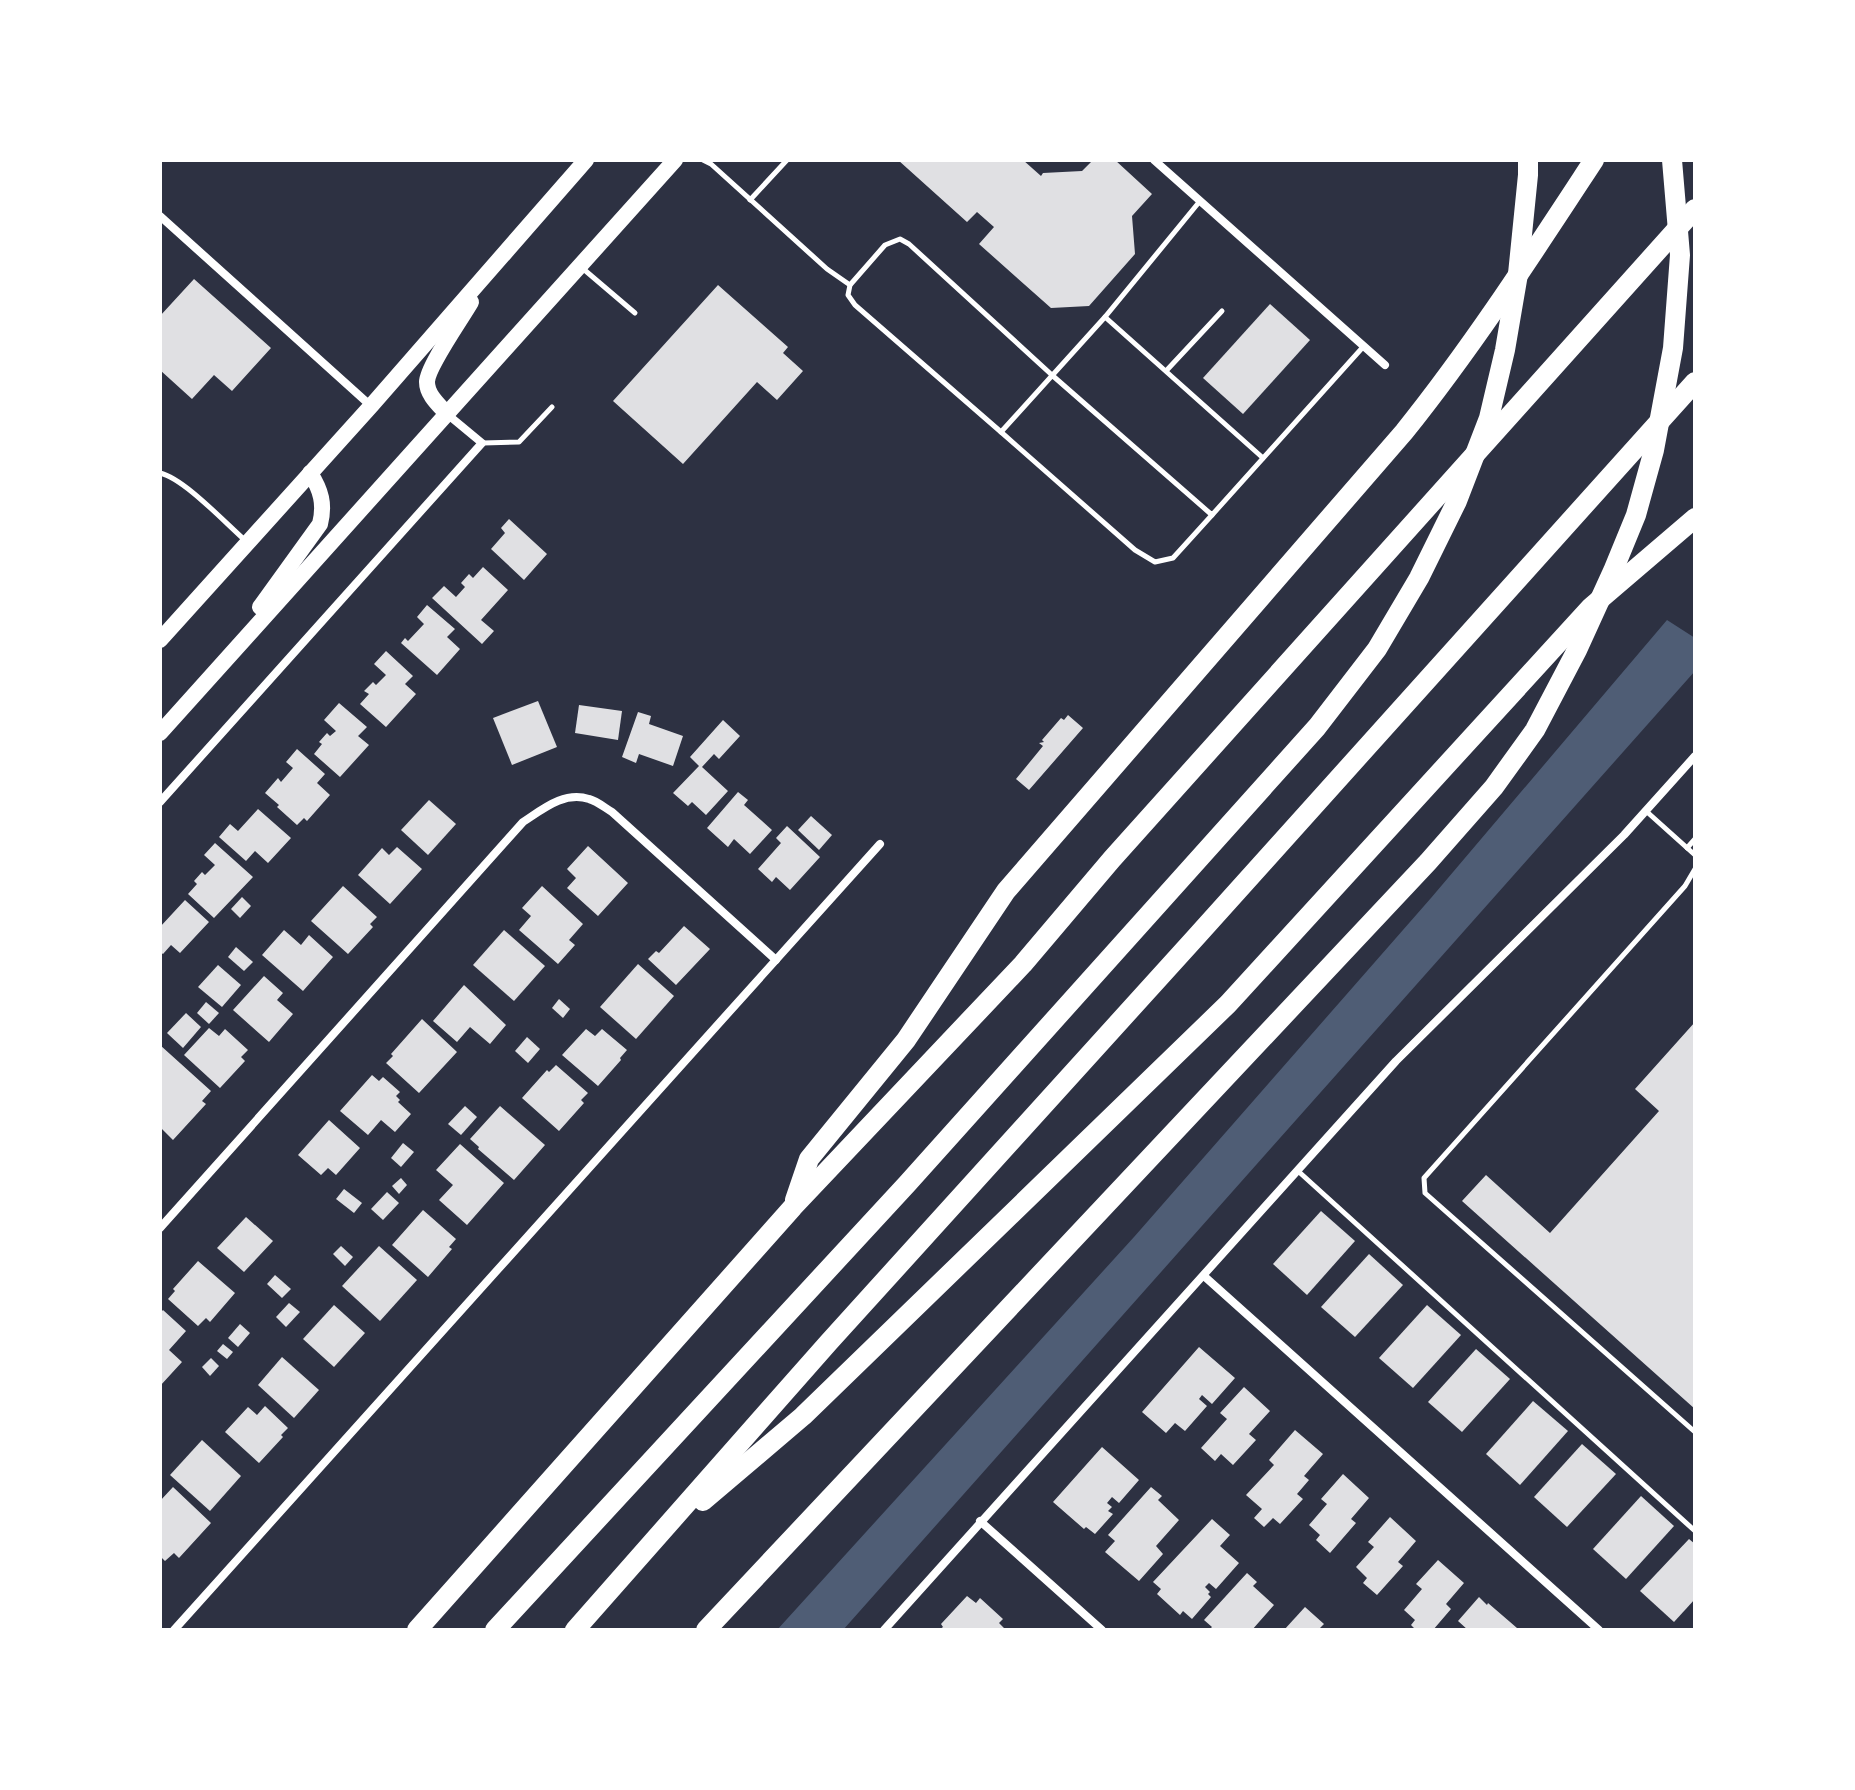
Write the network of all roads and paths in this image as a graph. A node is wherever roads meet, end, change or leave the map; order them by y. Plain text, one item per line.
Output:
1 (586, 160) edge
2 (675, 160) edge
3 (703, 160) edge
4 (787, 160) edge
5 (1154, 160) edge
6 (1528, 160) edge
7 (1594, 160) edge
8 (1672, 160) edge
9 (750, 200) junction
10 (1200, 201) junction
11 (1695, 209) edge
12 (160, 216) edge
13 (493, 266) junction
14 (580, 266) junction
15 (850, 285) junction
16 (1222, 311) dead end
17 (635, 313) dead end
18 (1105, 317) junction
19 (1364, 346) junction
20 (1385, 365) dead end
21 (1166, 371) junction
22 (1053, 376) junction
23 (1695, 382) edge
24 (371, 406) junction
25 (552, 407) dead end
26 (447, 414) junction
27 (1001, 432) junction
28 (482, 443) junction
29 (1263, 458) junction
30 (160, 473) edge
31 (310, 473) junction
32 (1212, 515) junction
33 (1695, 518) edge
34 (248, 543) junction
35 (160, 640) edge
36 (205, 683) junction
37 (160, 733) edge
38 (1695, 756) edge
39 (160, 802) edge
40 (1646, 811) junction
41 (1695, 839) edge
42 (880, 844) dead end
43 (1687, 848) junction
44 (1695, 855) edge
45 (1695, 869) edge
46 (776, 960) junction
47 (1298, 1171) junction
48 (793, 1207) junction
49 (160, 1228) edge
50 (1204, 1276) junction
51 (1695, 1432) edge
52 (980, 1521) junction
53 (1695, 1531) edge
54 (652, 1545) junction
55 (174, 1630) edge
56 (417, 1630) edge
57 (495, 1630) edge
58 (575, 1630) edge
59 (706, 1630) edge
60 (884, 1630) edge
61 (1102, 1630) edge
62 (1599, 1630) edge

1 - 13 main road
2 - 14 main road
3 - 9 lane
4 - 9 lane
5 - 10 street
6 - 57 highway
7 - 48 highway
8 - 59 highway
9 - 15 lane
10 - 18 lane
10 - 19 street
11 - 48 highway
12 - 24 street
13 - 24 main road
13 - 26 main road
14 - 17 lane
14 - 26 main road
15 - 22 lane
15 - 27 lane
16 - 21 lane
18 - 21 lane
18 - 22 lane
19 - 20 street
19 - 29 lane
21 - 29 lane
22 - 27 lane
22 - 32 lane
23 - 54 highway
24 - 31 main road
25 - 28 lane
26 - 28 street
26 - 36 main road
27 - 32 lane
28 - 39 street
29 - 32 lane
30 - 34 lane
31 - 34 main road
31 - 36 main road
33 - 54 highway
34 - 35 main road
36 - 37 main road
38 - 40 street
40 - 43 lane
40 - 47 street
41 - 43 lane
42 - 46 street
43 - 44 lane
45 - 51 lane
46 - 49 street
46 - 55 street
47 - 50 street
47 - 53 lane
48 - 56 highway
50 - 52 street
50 - 62 street
52 - 60 street
52 - 61 street
54 - 58 highway

